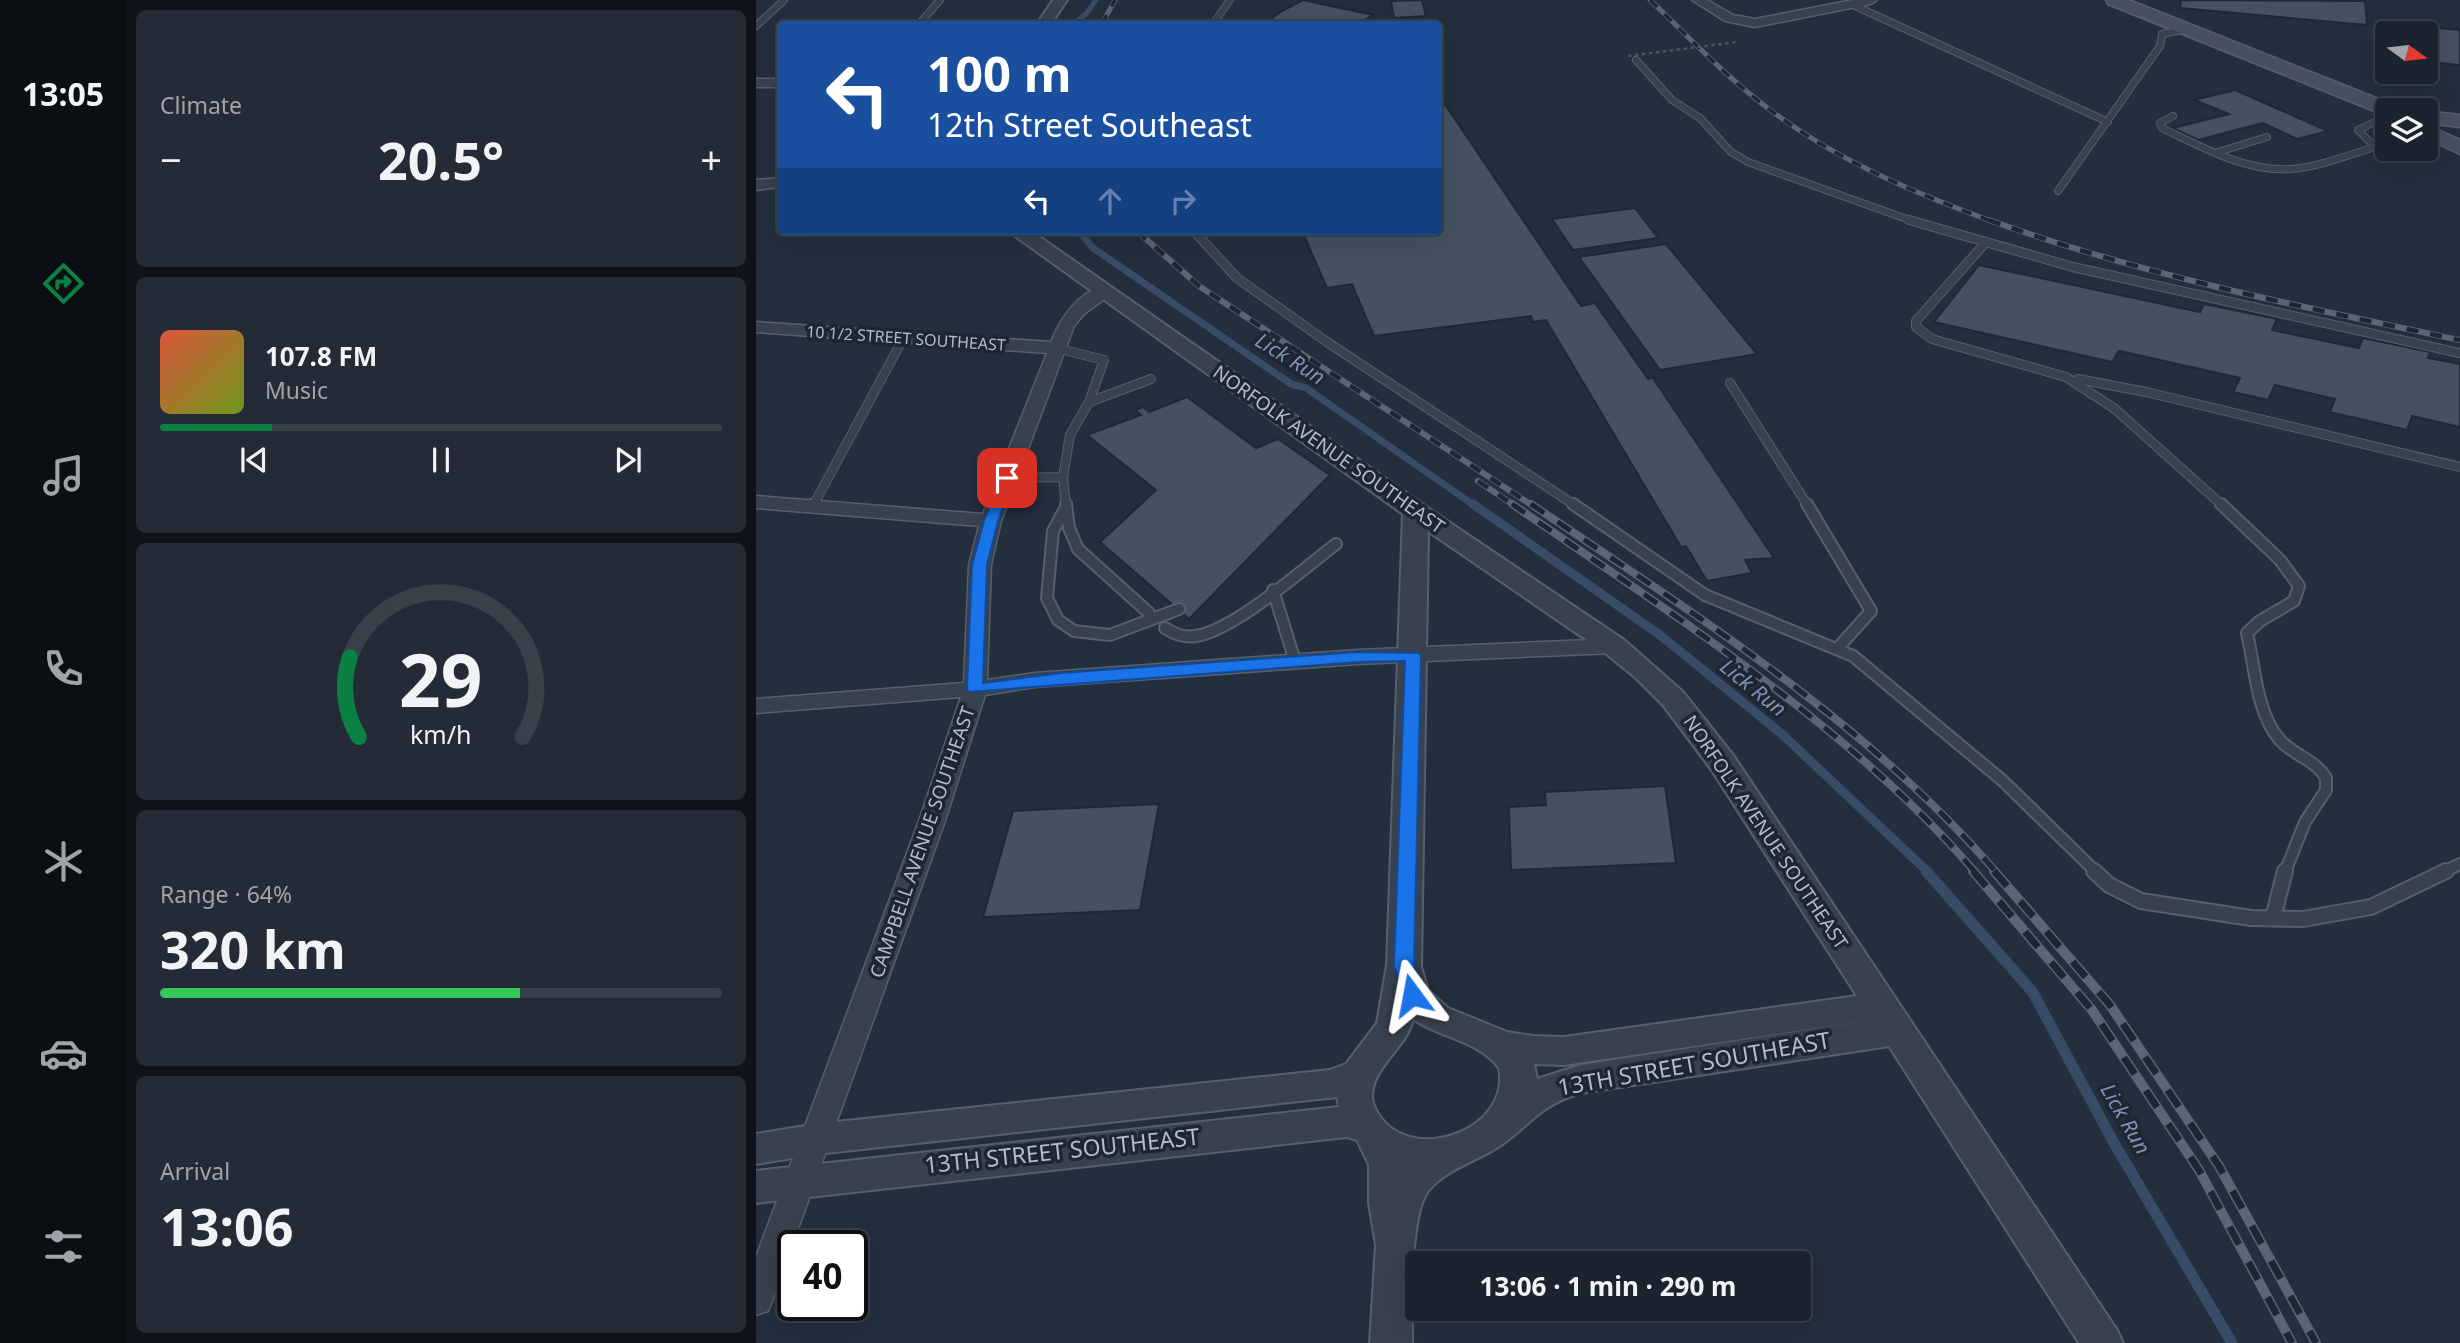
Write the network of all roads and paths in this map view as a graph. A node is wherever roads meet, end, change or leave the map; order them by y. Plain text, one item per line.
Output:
1 (784, 0) edge
2 (940, 0) edge
3 (1060, 0) edge
4 (1230, 0) edge
5 (1698, 0) edge
6 (1871, 0) edge
7 (2113, 0) edge
8 (1851, 4) junction
9 (922, 21) edge
10 (1046, 21) edge
11 (1215, 21) edge
12 (756, 26) edge
13 (2186, 29) junction
14 (1737, 42) dead end
15 (1632, 58) joint
16 (756, 83) edge
17 (777, 83) edge
18 (2375, 104) edge
19 (2173, 116) dead end
20 (2438, 118) edge
21 (2460, 121) edge
22 (2108, 122) junction
23 (2375, 122) edge
24 (2267, 137) dead end
25 (2438, 137) edge
26 (2375, 147) edge
27 (2375, 147) edge
28 (2460, 148) edge
29 (2215, 153) junction
30 (777, 183) edge
31 (756, 185) edge
32 (2058, 191) dead end
33 (1024, 235) edge
34 (1198, 235) edge
35 (1986, 242) junction
36 (1104, 290) junction
37 (756, 327) edge
38 (904, 337) junction
39 (1056, 348) junction
40 (2460, 353) edge
41 (2058, 375) junction
42 (1151, 379) dead end
43 (1730, 383) dead end
44 (1089, 402) junction
45 (2460, 467) edge
46 (1063, 477) junction
47 (1007, 478) junction
48 (758, 505) edge
49 (813, 507) junction
50 (1066, 507) junction
51 (1416, 511) junction
52 (991, 521) junction
53 (1336, 544) dead end
54 (1273, 590) junction
55 (1179, 609) dead end
56 (1149, 613) dead end
57 (1166, 628) dead end
58 (1614, 646) junction
59 (1837, 649) junction
60 (1413, 656) junction
61 (1295, 661) junction
62 (975, 689) junction
63 (756, 706) edge
64 (2460, 864) edge
65 (2273, 918) junction
66 (1404, 965) junction
67 (1888, 1019) junction
68 (1459, 1027) junction
69 (1498, 1044) junction
70 (1380, 1045) junction
71 (1359, 1074) junction
72 (1503, 1121) junction
73 (1372, 1133) junction
74 (817, 1139) junction
75 (756, 1149) edge
76 (1462, 1149) junction
77 (800, 1181) junction
78 (756, 1188) edge
79 (1396, 1248) junction
80 (756, 1301) edge
81 (1391, 1343) edge
82 (2102, 1343) edge

1 - 12 lane
2 - 9 lane
3 - 10 street
4 - 11 lane
5 - 8 street
6 - 8 street
7 - 13 main road
8 - 22 lane
13 - 18 main road
13 - 22 lane
14 - 15 path, bridge
15 - 35 lane
16 - 17 street
19 - 29 lane
20 - 21 main road
22 - 32 lane
23 - 26 lane
24 - 29 lane
25 - 28 main road
27 - 29 lane
30 - 31 street
33 - 36 street
34 - 59 lane
35 - 40 lane
35 - 41 lane
36 - 39 street, CAMPBELL AVENUE SOUTHEAST
36 - 51 street, NORFOLK AVENUE SOUTHEAST
37 - 38 street, 10 1/2 STREET SOUTHEAST
38 - 39 street, 10 1/2 STREET SOUTHEAST
38 - 49 lane
39 - 44 lane
39 - 47 street, CAMPBELL AVENUE SOUTHEAST
41 - 45 lane
41 - 65 lane
42 - 44 lane
43 - 59 lane
44 - 46 lane
46 - 47 lane
46 - 50 lane
47 - 52 street, CAMPBELL AVENUE SOUTHEAST
48 - 49 street
49 - 52 street
50 - 55 lane
50 - 56 lane
51 - 58 street, NORFOLK AVENUE SOUTHEAST
51 - 60 street
52 - 62 street, CAMPBELL AVENUE SOUTHEAST
53 - 54 lane
54 - 57 lane
54 - 61 lane
58 - 60 street
58 - 67 street, NORFOLK AVENUE SOUTHEAST
59 - 65 lane
60 - 61 street
60 - 66 street
61 - 62 street
62 - 63 street
62 - 74 street, CAMPBELL AVENUE SOUTHEAST
64 - 65 lane
66 - 68 street
66 - 70 street
67 - 69 street, 13TH STREET SOUTHEAST
67 - 72 street, 13TH STREET SOUTHEAST
67 - 82 street, NORFOLK AVENUE SOUTHEAST
68 - 69 street
68 - 70 street
69 - 72 street
70 - 71 street
71 - 73 street
71 - 74 street, 13TH STREET SOUTHEAST
72 - 76 street
73 - 76 street
73 - 77 street, 13TH STREET SOUTHEAST
73 - 79 street
74 - 75 street, 13TH STREET SOUTHEAST
74 - 77 street, CAMPBELL AVENUE SOUTHEAST
76 - 79 street
77 - 78 street, 13TH STREET SOUTHEAST
77 - 80 street, CAMPBELL AVENUE SOUTHEAST
79 - 81 street

